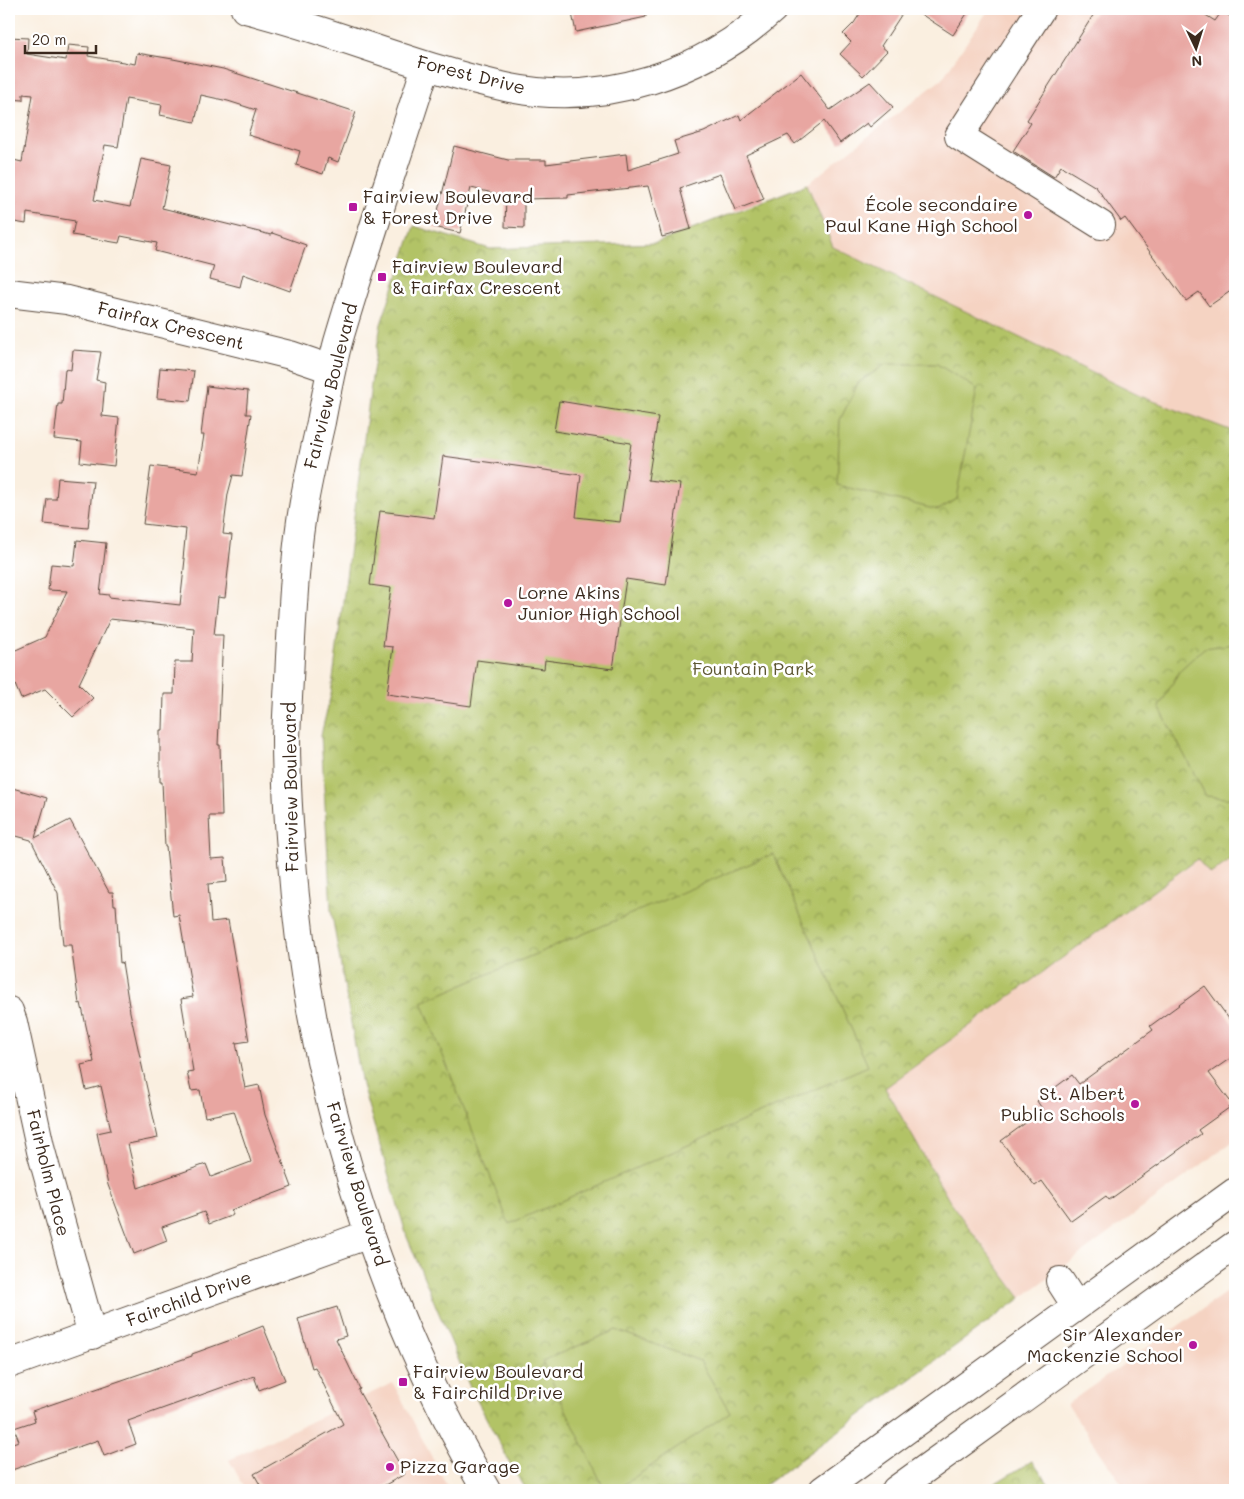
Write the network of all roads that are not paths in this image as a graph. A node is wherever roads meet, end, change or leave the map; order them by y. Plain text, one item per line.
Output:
1 (245, 9) edge
2 (773, 9) edge
3 (1040, 9) edge
4 (426, 66) junction
5 (1101, 225) dead end
6 (9, 293) edge
7 (332, 369) junction
8 (9, 1011) edge
9 (1235, 1192) edge
10 (369, 1234) junction
11 (1235, 1245) edge
12 (1060, 1281) dead end
13 (1076, 1306) junction
14 (92, 1335) junction
15 (9, 1364) edge
16 (481, 1489) edge
17 (822, 1490) edge
18 (896, 1490) edge

1 - 4 street, Forest Drive
2 - 4 street, Forest Drive
3 - 5 street
4 - 7 street, Fairview Boulevard
6 - 7 street, Fairfax Crescent
7 - 10 street, Fairview Boulevard
8 - 14 street, Fairholm Place
9 - 13 street
10 - 14 street, Fairchild Drive
10 - 16 street, Fairview Boulevard
11 - 18 street
12 - 13 street
13 - 17 street
14 - 15 street, Fairchild Drive

